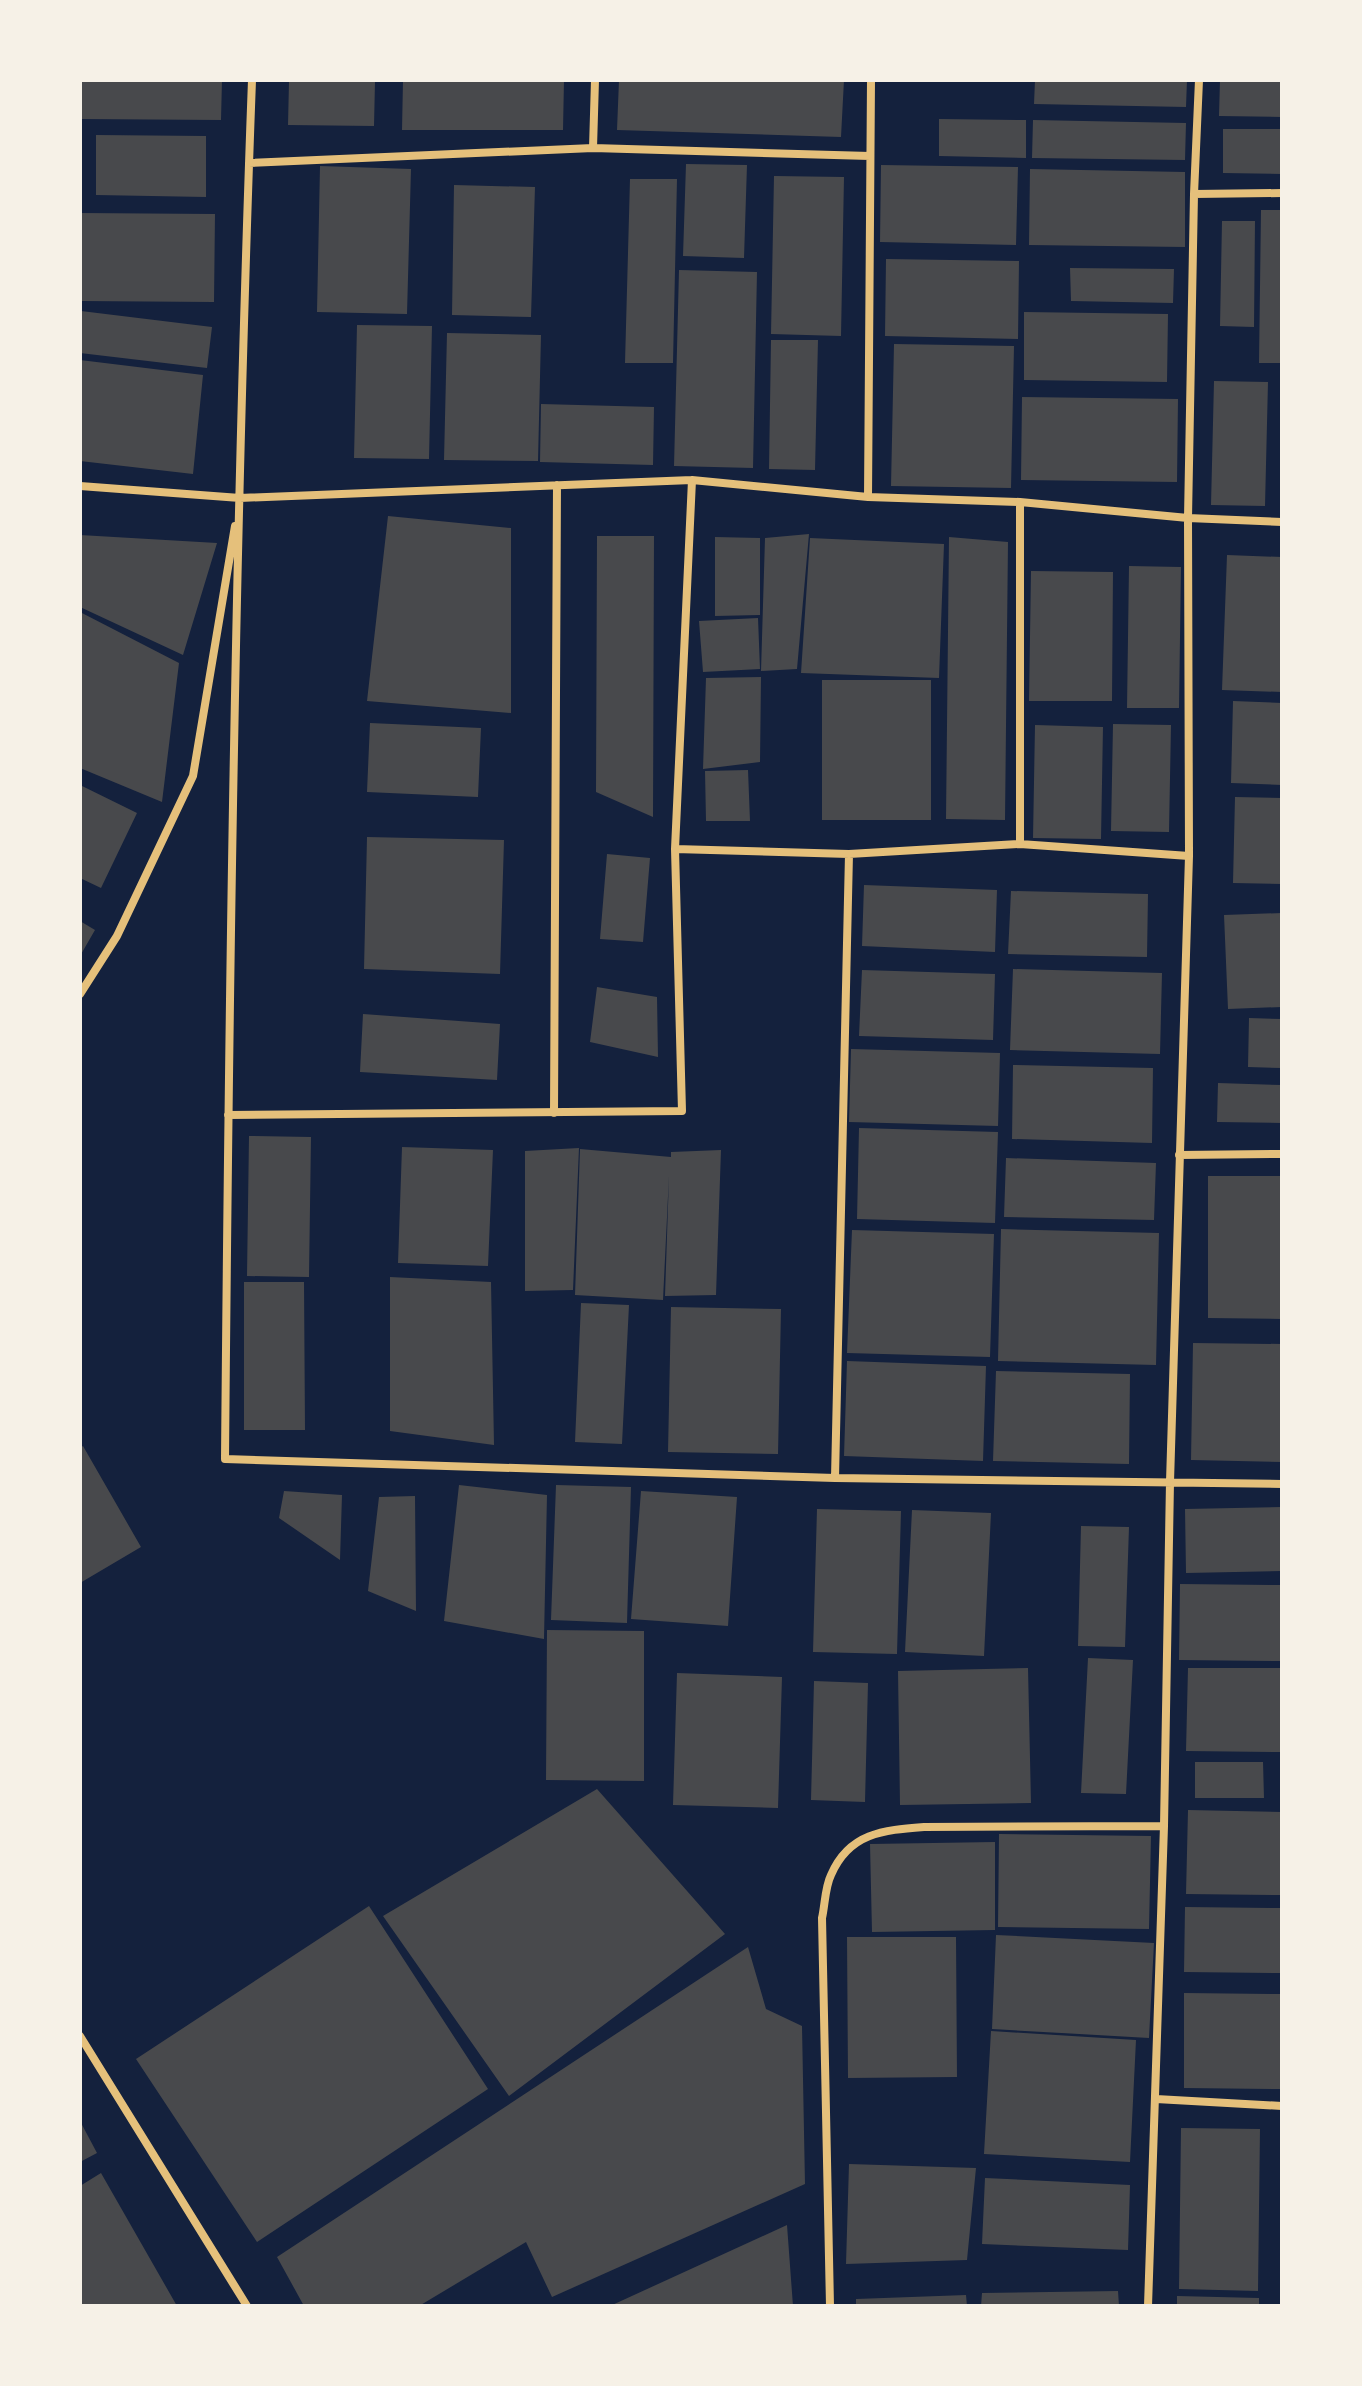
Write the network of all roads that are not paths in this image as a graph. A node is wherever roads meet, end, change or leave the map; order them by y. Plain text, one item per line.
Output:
1 (252, 80) edge
2 (595, 80) edge
3 (871, 80) edge
4 (1199, 80) edge
5 (593, 148) junction
6 (870, 156) junction
7 (249, 163) junction
8 (1282, 193) edge
9 (1194, 194) junction
10 (692, 480) junction
11 (557, 485) junction
12 (80, 486) edge
13 (868, 497) junction
14 (240, 498) junction
15 (1020, 502) junction
16 (1188, 518) junction
17 (1282, 522) edge
18 (1020, 844) junction
19 (675, 849) junction
20 (849, 854) junction
21 (1189, 856) junction
22 (80, 994) edge
23 (554, 1113) junction
24 (228, 1115) junction
25 (1282, 1154) edge
26 (1179, 1155) junction
27 (835, 1478) junction
28 (1170, 1482) junction
29 (1282, 1484) edge
30 (1164, 1826) junction
31 (80, 2036) edge
32 (1156, 2099) junction
33 (1282, 2106) edge
34 (247, 2306) edge
35 (830, 2306) edge
36 (1148, 2306) edge

1 - 7 street
2 - 5 street
3 - 6 street
4 - 9 street
5 - 6 street
5 - 7 street
6 - 13 street
7 - 14 street
8 - 9 street
9 - 16 street
10 - 11 street
10 - 13 street
10 - 19 street
11 - 14 street
11 - 23 street
12 - 14 street
13 - 15 street
14 - 22 street
14 - 24 street
15 - 16 street
15 - 18 street
16 - 17 street
16 - 21 street
18 - 20 street
18 - 21 street
19 - 20 street
19 - 23 street
20 - 27 street
21 - 26 street
23 - 24 street
24 - 27 street
25 - 26 street
26 - 28 street
27 - 28 street
28 - 29 street
28 - 30 street
30 - 32 street
30 - 35 street
31 - 34 street
32 - 33 street
32 - 36 street

